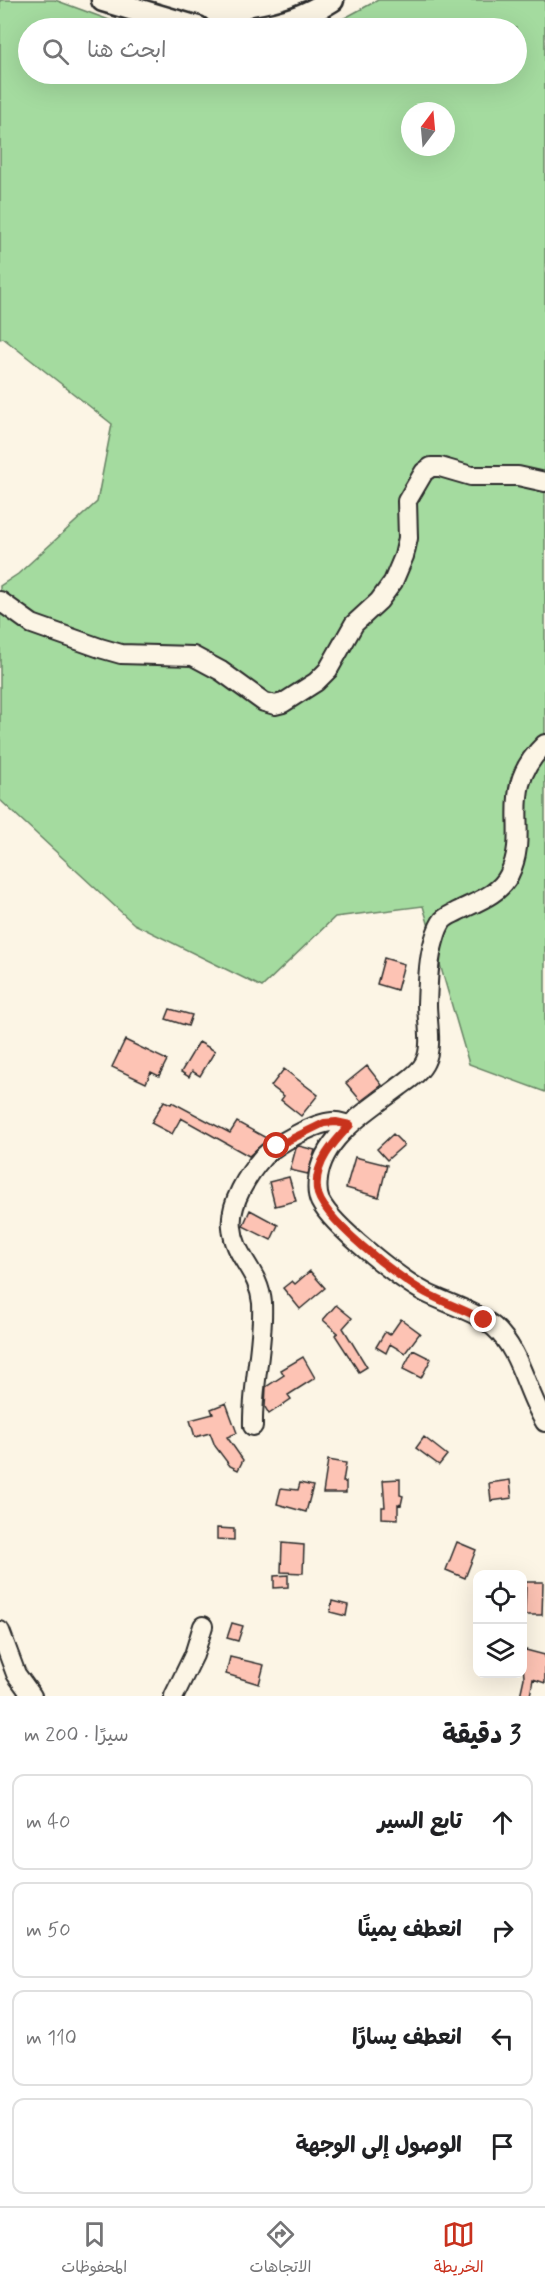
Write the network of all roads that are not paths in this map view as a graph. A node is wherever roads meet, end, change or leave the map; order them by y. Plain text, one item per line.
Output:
1 (103, 0) edge
2 (332, 0) edge
3 (164, 18) edge
4 (298, 18) edge
5 (545, 482) edge
6 (0, 601) edge
7 (545, 744) edge
8 (350, 1125) junction
9 (545, 1422) edge
10 (253, 1426) dead end
11 (203, 1626) dead end
12 (0, 1631) edge
13 (32, 1696) edge
14 (174, 1696) edge

1 - 3 main road
2 - 4 main road
5 - 6 street
7 - 8 street
8 - 9 street
8 - 10 street
11 - 14 street
12 - 13 street

